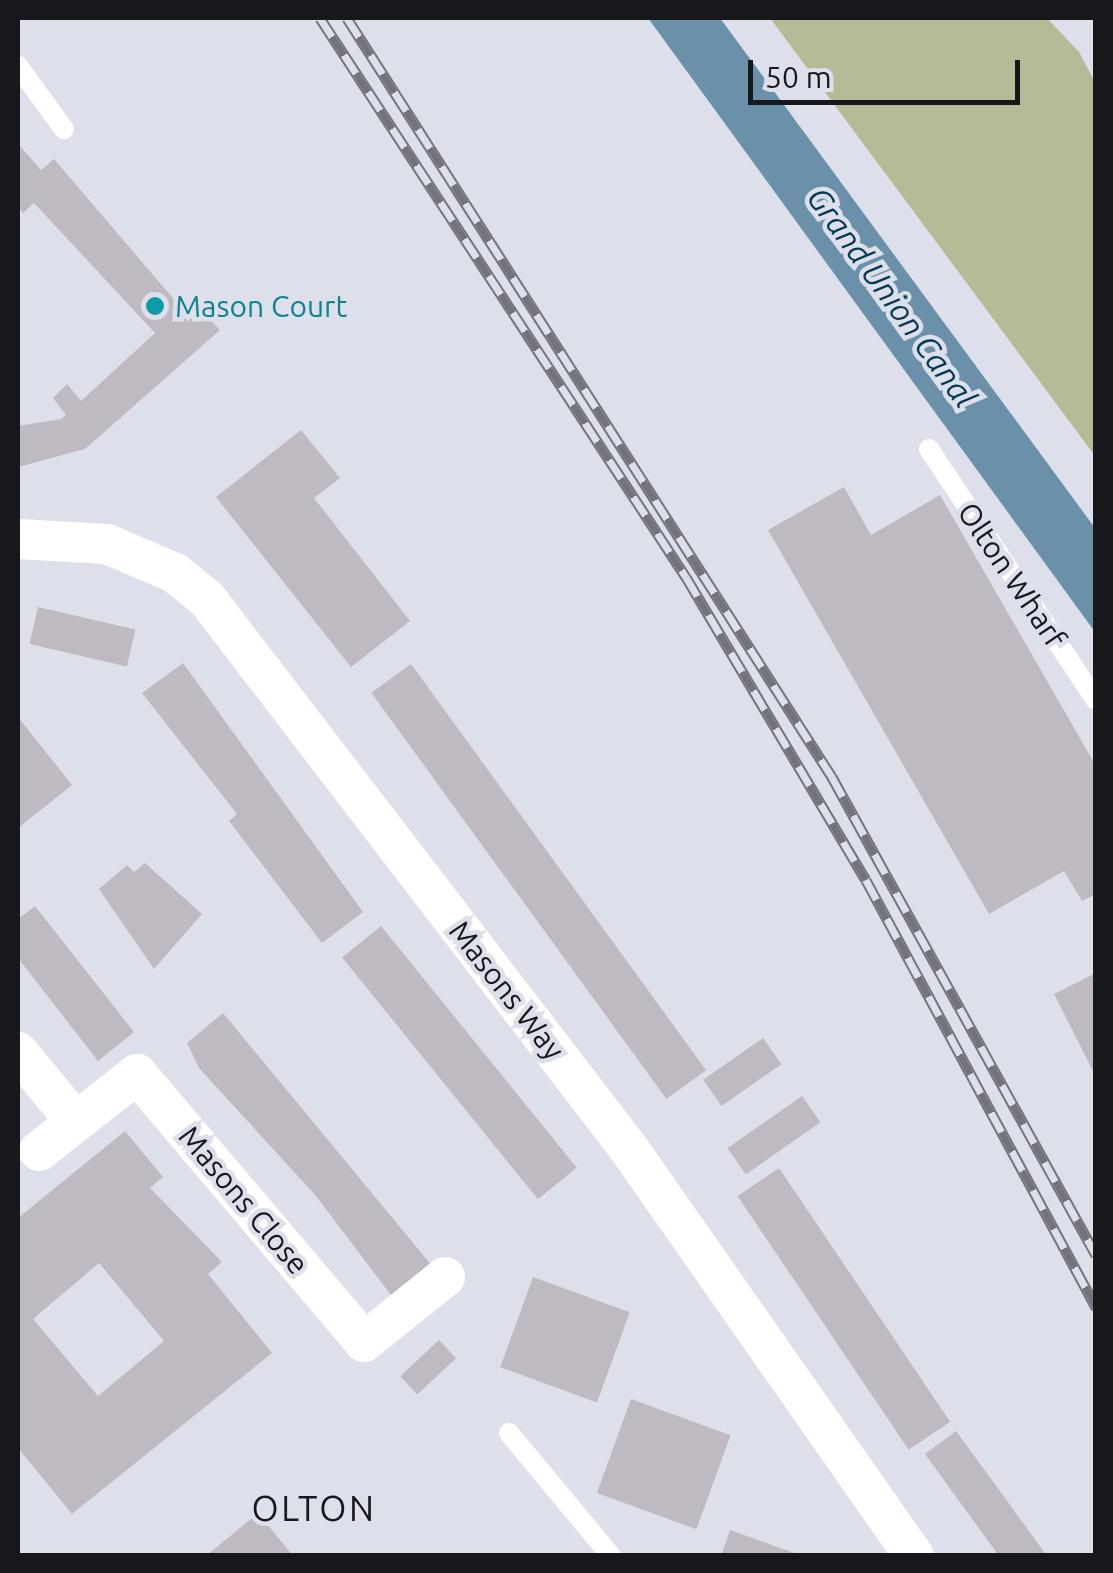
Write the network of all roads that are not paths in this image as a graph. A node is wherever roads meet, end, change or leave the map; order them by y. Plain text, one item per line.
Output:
1 (18, 66) edge
2 (64, 129) dead end
3 (929, 449) dead end
4 (18, 539) edge
5 (1096, 700) edge
6 (18, 1052) edge
7 (75, 1121) junction
8 (40, 1151) dead end
9 (445, 1277) dead end
10 (509, 1432) dead end
11 (612, 1556) edge
12 (914, 1556) edge

1 - 2 lane
3 - 5 lane, Olton Wharf
4 - 12 street, Masons Way
6 - 7 street
7 - 8 street, Masons Close
7 - 9 street, Masons Close
10 - 11 lane

